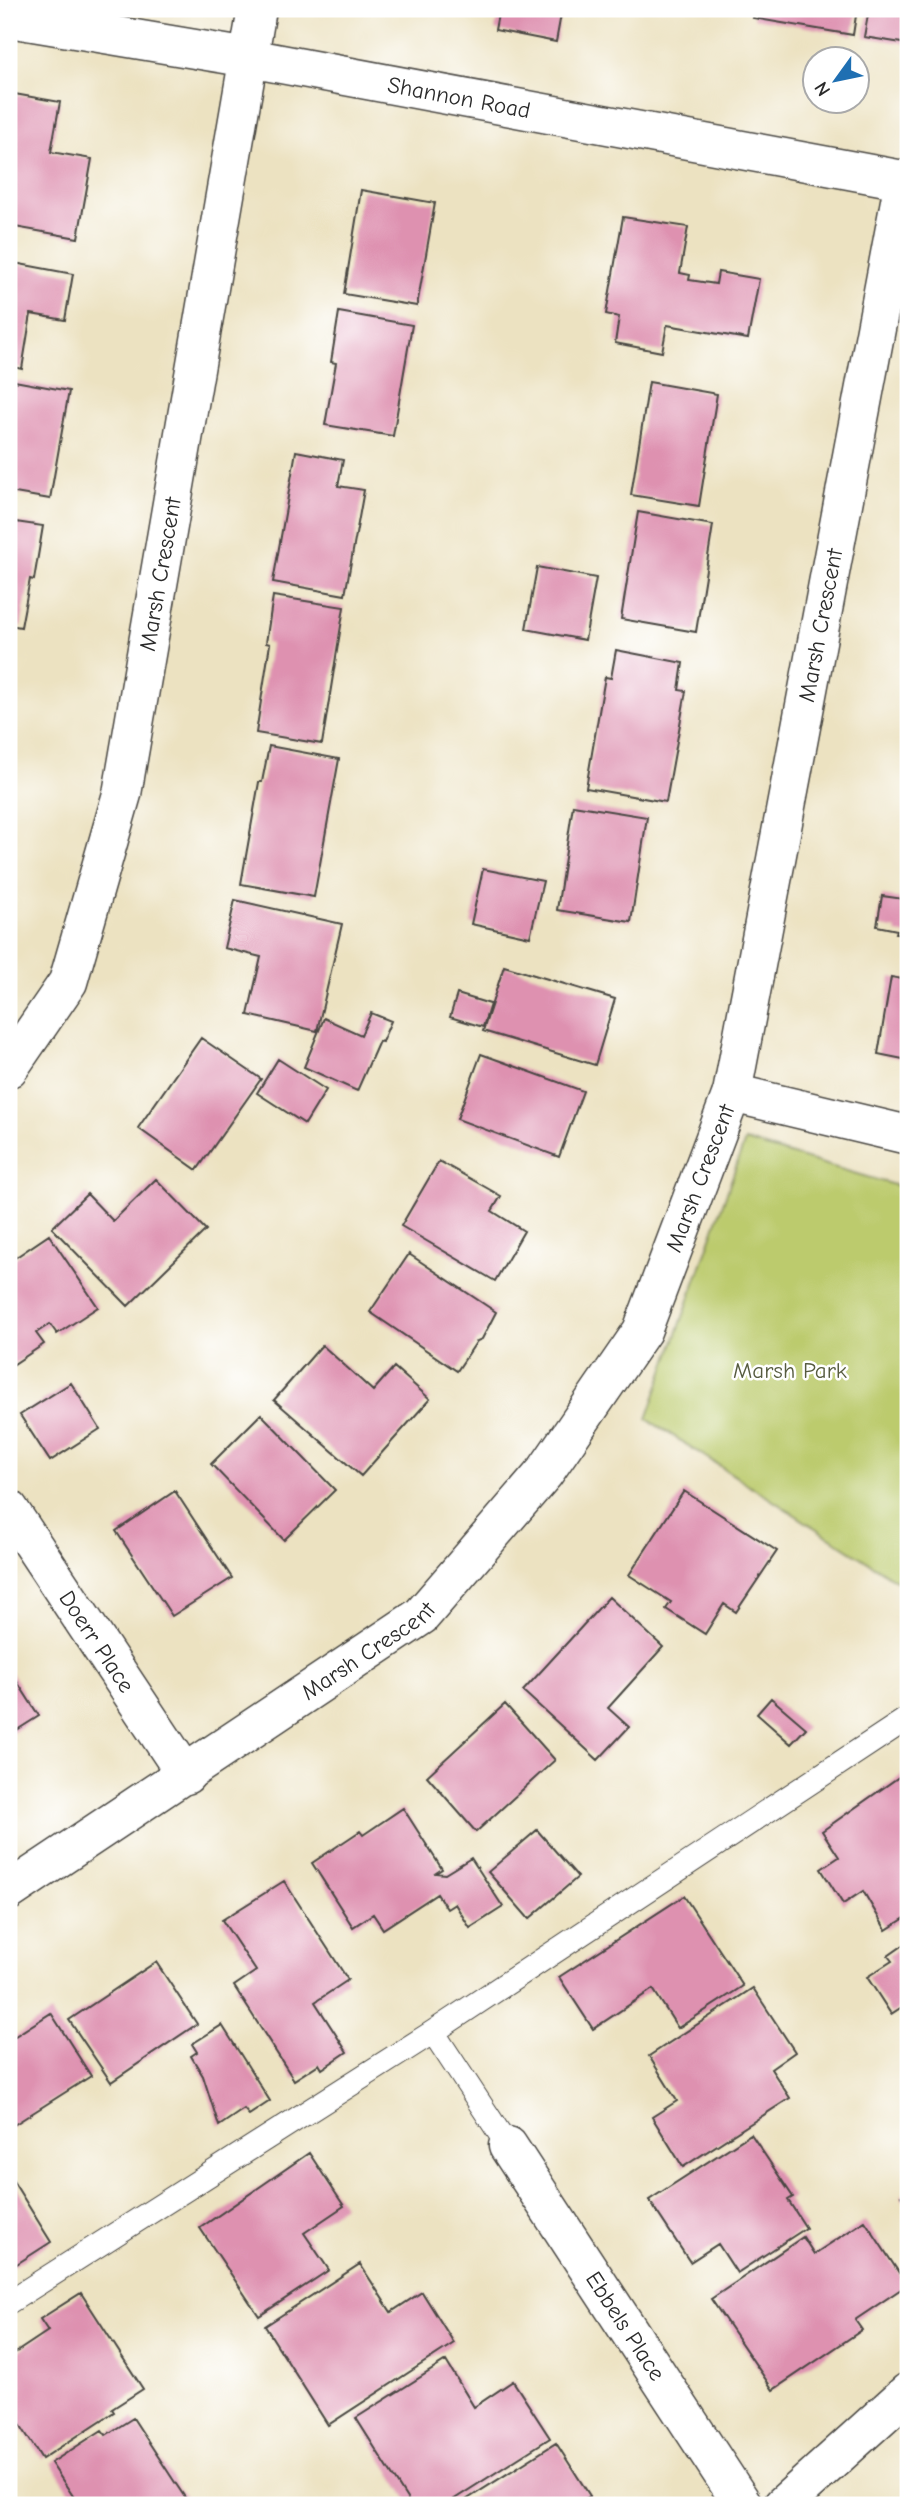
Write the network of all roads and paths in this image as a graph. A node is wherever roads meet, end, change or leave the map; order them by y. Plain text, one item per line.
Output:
1 (257, 9) edge
2 (9, 18) edge
3 (249, 58) junction
4 (906, 181) edge
5 (9, 1068) edge
6 (732, 1093) junction
7 (908, 1135) edge
8 (9, 1509) edge
9 (908, 1718) edge
10 (186, 1775) junction
11 (9, 1891) edge
12 (433, 2032) junction
13 (508, 2146) joint
14 (9, 2302) edge
15 (908, 2392) edge
16 (743, 2505) edge
17 (783, 2505) edge

1 - 3 street, Marsh Crescent
2 - 3 street, Shannon Road
3 - 4 street, Shannon Road
3 - 5 street, Marsh Crescent
4 - 6 street, Marsh Crescent
6 - 7 street
6 - 10 street, Marsh Crescent
8 - 10 street, Doerr Place
9 - 12 lane
10 - 11 street, Marsh Crescent
12 - 13 lane
12 - 14 lane
13 - 16 street, Ebbels Place
15 - 17 street

